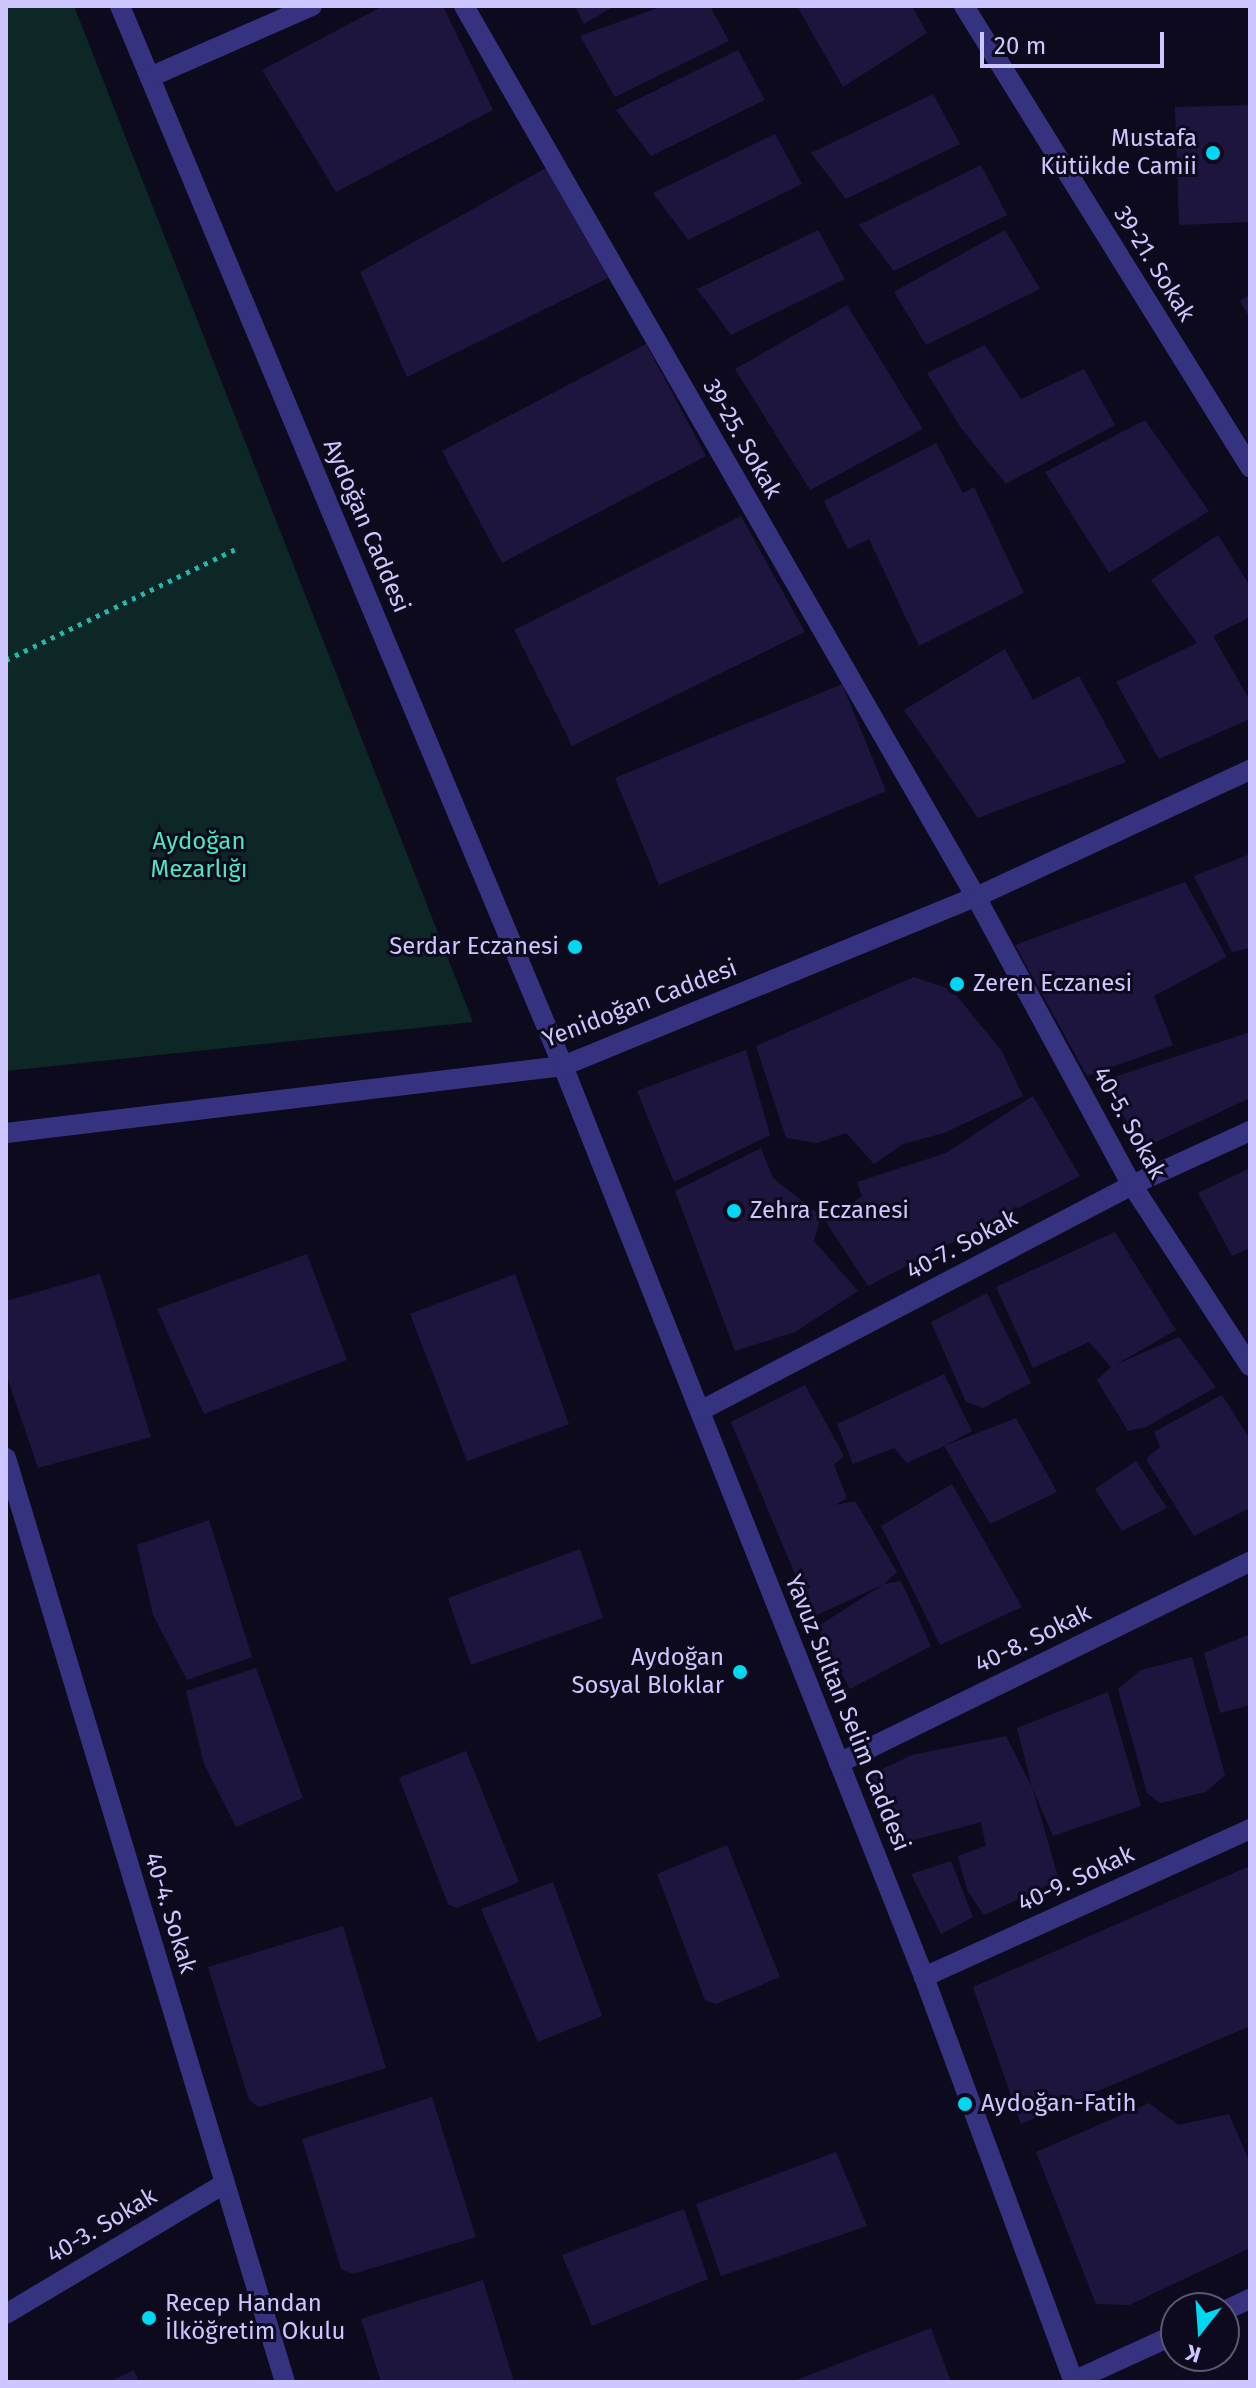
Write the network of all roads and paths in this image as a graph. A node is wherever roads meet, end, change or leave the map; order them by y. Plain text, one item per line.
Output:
1 (120, 6) edge
2 (312, 6) edge
3 (464, 6) edge
4 (964, 6) edge
5 (150, 77) junction
6 (1250, 467) edge
7 (238, 548) dead end
8 (6, 660) edge
9 (1250, 770) edge
10 (976, 897) junction
11 (563, 1066) junction
12 (1250, 1131) edge
13 (6, 1133) edge
14 (1132, 1185) junction
15 (1250, 1366) edge
16 (700, 1411) junction
17 (6, 1458) edge
18 (1250, 1562) edge
19 (839, 1763) junction
20 (1250, 1829) edge
21 (924, 1977) junction
22 (224, 2184) junction
23 (6, 2314) edge
24 (1160, 2342) edge
25 (285, 2382) edge
26 (1074, 2382) edge

1 - 5 street, Aydoğan Caddesi
2 - 5 street
3 - 10 street, 39-25. Sokak
4 - 6 street, 39-21. Sokak
5 - 11 street, Aydoğan Caddesi
7 - 8 path
9 - 10 street, Yenidoğan Caddesi
10 - 11 street, Yenidoğan Caddesi
10 - 14 street, 40-5. Sokak
11 - 13 street, Yenidoğan Caddesi
11 - 16 street, Yavuz Sultan Selim Caddesi
12 - 14 street, 40-7. Sokak
14 - 15 street, 40-5. Sokak
14 - 16 street, 40-7. Sokak
16 - 19 street, Yavuz Sultan Selim Caddesi
17 - 22 street, 40-4. Sokak
18 - 19 street, 40-8. Sokak
19 - 21 street, Yavuz Sultan Selim Caddesi
20 - 21 street, 40-9. Sokak
21 - 26 street, Yavuz Sultan Selim Caddesi
22 - 23 street, 40-3. Sokak
22 - 25 street, 40-4. Sokak
24 - 26 street

